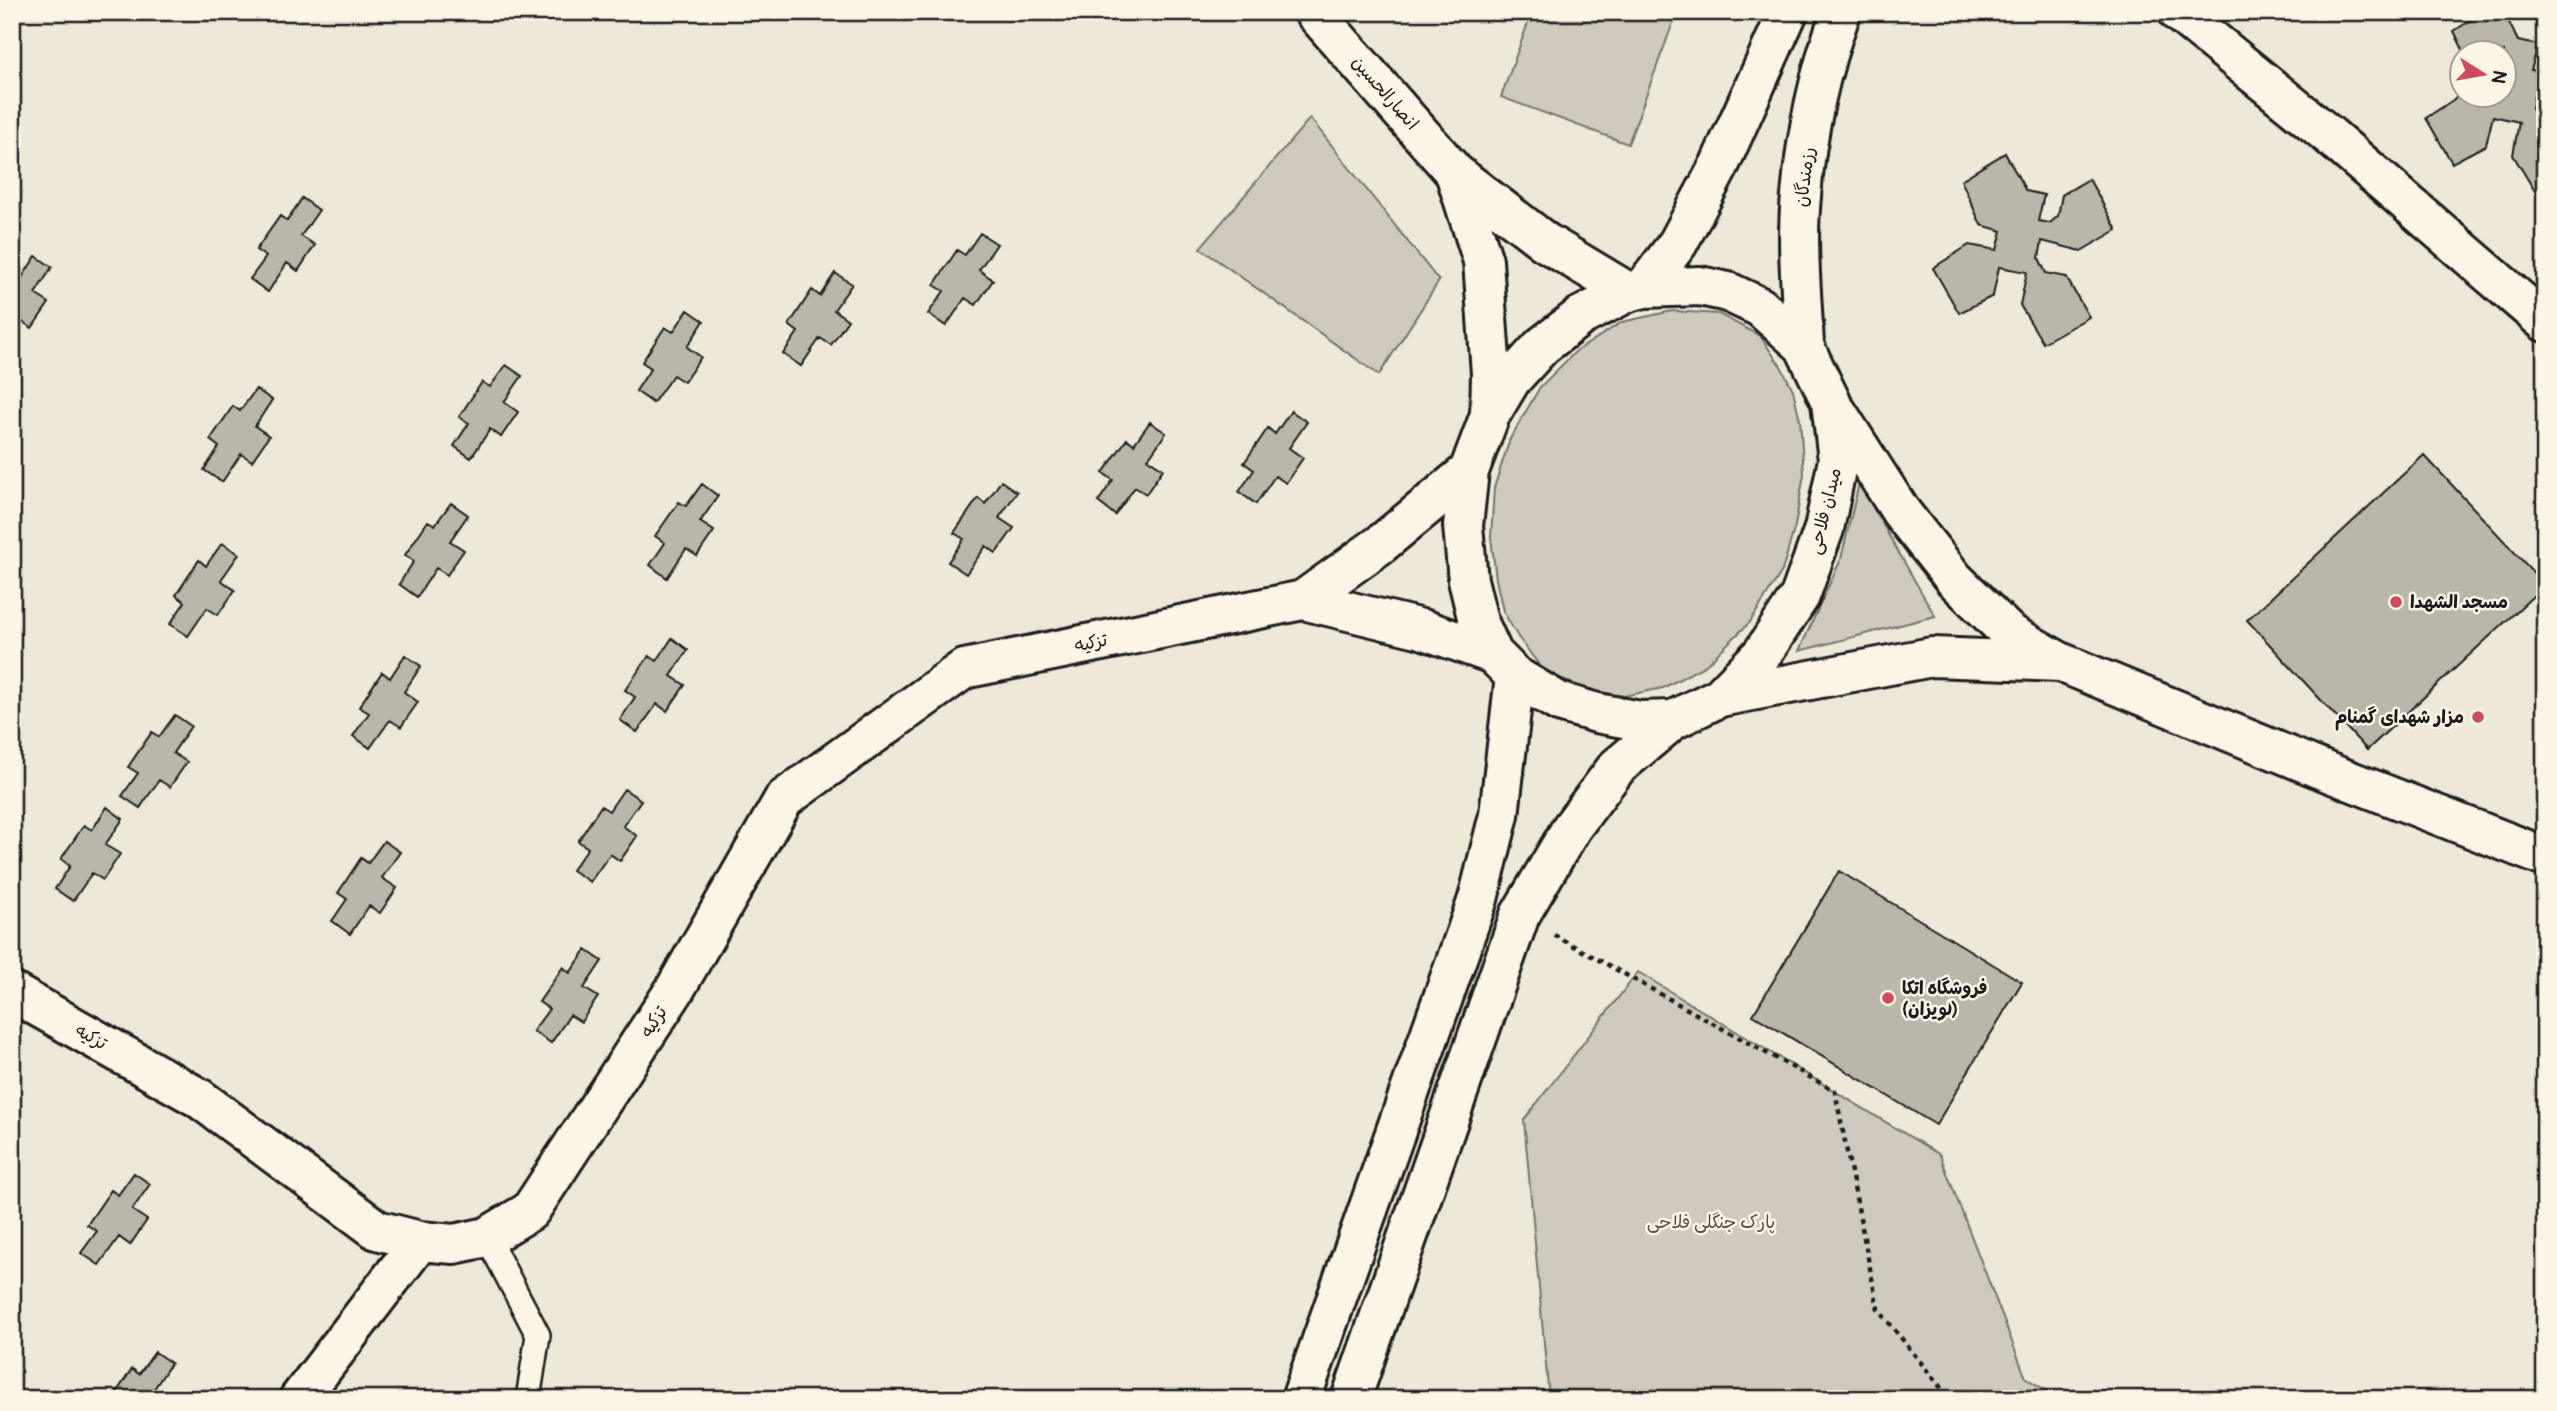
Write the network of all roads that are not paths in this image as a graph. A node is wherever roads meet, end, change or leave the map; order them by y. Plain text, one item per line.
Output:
1 (1314, 12) edge
2 (1788, 12) edge
3 (1841, 12) edge
4 (2178, 12) edge
5 (1455, 173) junction
6 (1636, 290) junction
7 (2545, 322) edge
8 (1804, 346) junction
9 (1831, 402) junction
10 (1490, 415) junction
11 (1469, 471) junction
12 (1303, 600) junction
13 (2060, 662) junction
14 (1504, 665) junction
15 (1720, 696) junction
16 (1672, 720) junction
17 (2545, 857) edge
18 (1478, 899) junction
19 (1520, 915) junction
20 (12, 992) edge
21 (487, 1237) junction
22 (420, 1241) junction
23 (299, 1399) edge
24 (528, 1399) edge
25 (1301, 1399) edge
26 (1351, 1399) edge

1 - 5 street, انصارالحسین
2 - 6 street
3 - 8 street, رزمندگان
4 - 7 street
5 - 6 street
5 - 10 street
6 - 8 street, میدان فلاحی
6 - 10 street, میدان فلاحی
8 - 9 street, میدان فلاحی
9 - 13 street
9 - 15 street, میدان فلاحی
10 - 11 street, میدان فلاحی
11 - 12 street, تزکیه
11 - 14 street, میدان فلاحی
12 - 14 street, تزکیه
12 - 21 street, تزکیه
13 - 15 street
13 - 17 street
14 - 16 street, میدان فلاحی
14 - 18 street
15 - 16 street, میدان فلاحی
16 - 19 street
18 - 19 street
18 - 25 street
19 - 26 street
20 - 22 street, تزکیه
21 - 22 street, تزکیه
21 - 24 lane
22 - 23 street

